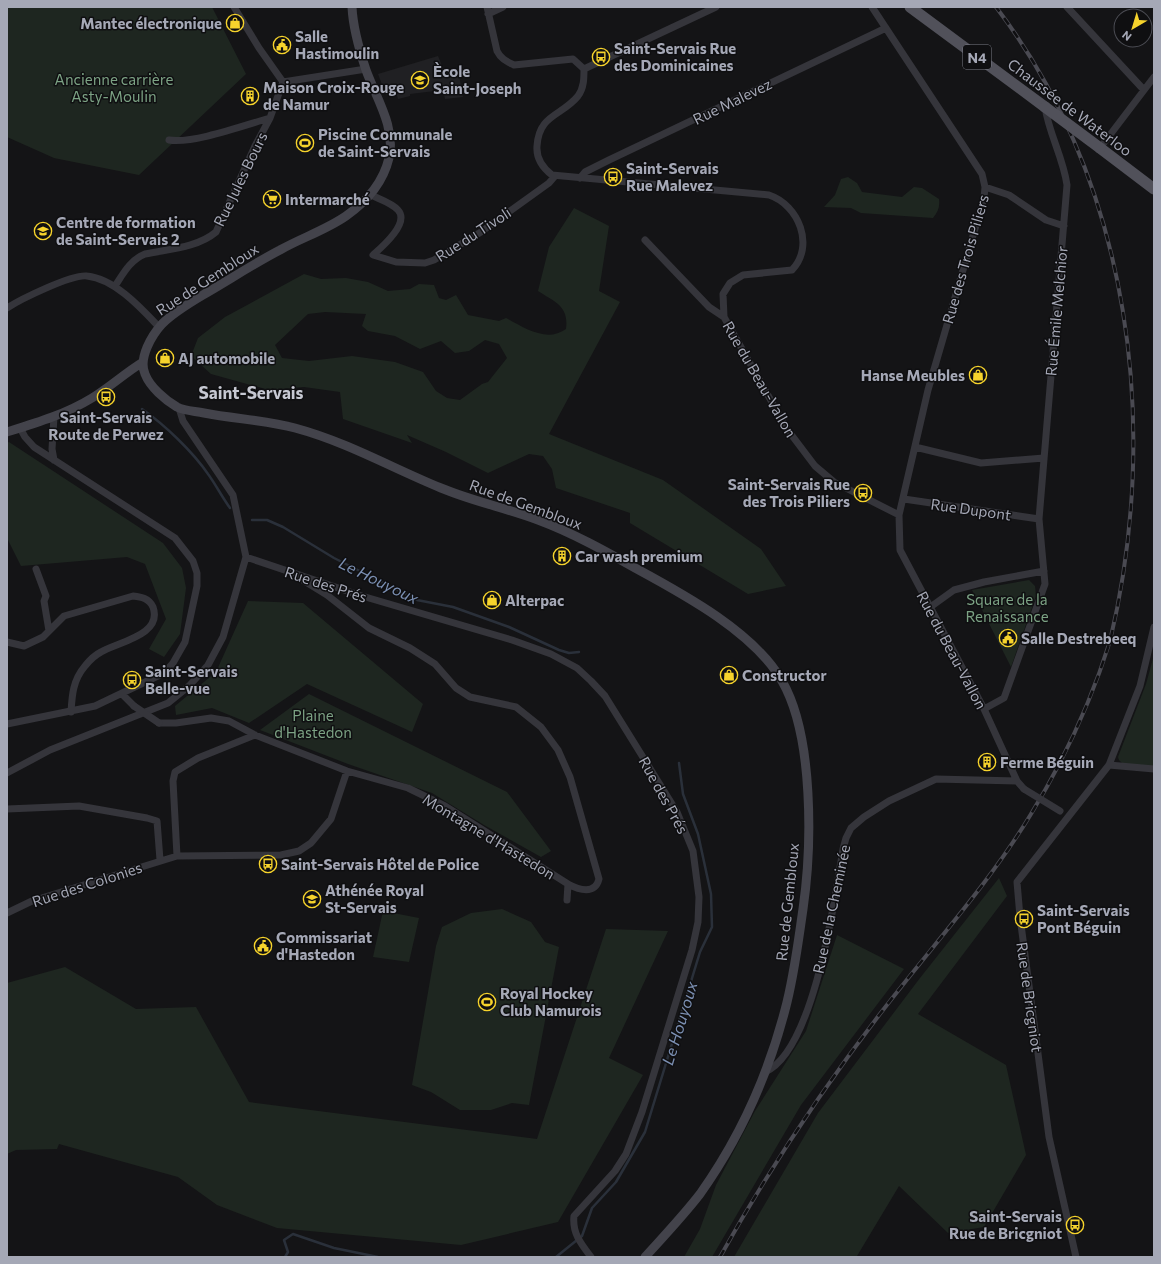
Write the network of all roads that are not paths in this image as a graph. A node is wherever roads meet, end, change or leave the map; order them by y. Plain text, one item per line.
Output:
1 (234, 7) edge
2 (352, 7) edge
3 (503, 7) edge
4 (716, 7) edge
5 (872, 7) edge
6 (910, 7) edge
7 (1067, 7) edge
8 (487, 11) edge
9 (886, 28) junction
10 (366, 69) junction
11 (584, 69) junction
12 (1154, 77) edge
13 (283, 82) junction
14 (1144, 90) junction
15 (1045, 107) junction
16 (270, 118) junction
17 (169, 140) dead end
18 (1100, 148) junction
19 (555, 176) junction
20 (580, 178) junction
21 (986, 187) junction
22 (1154, 189) edge
23 (371, 195) junction
24 (1064, 226) junction
25 (645, 240) dead end
26 (114, 286) junction
27 (7, 308) edge
28 (724, 317) junction
29 (159, 327) junction
30 (143, 362) junction
31 (179, 408) junction
32 (54, 417) junction
33 (20, 428) junction
34 (7, 432) edge
35 (915, 447) junction
36 (1044, 458) junction
37 (54, 460) junction
38 (904, 499) junction
39 (899, 515) junction
40 (1039, 519) junction
41 (246, 557) junction
42 (36, 569) dead end
43 (1044, 571) junction
44 (293, 573) junction
45 (929, 608) junction
46 (1154, 627) edge
47 (49, 631) junction
48 (7, 642) edge
49 (122, 694) junction
50 (984, 709) junction
51 (71, 712) junction
52 (7, 724) edge
53 (255, 735) junction
54 (1109, 765) junction
55 (1154, 769) edge
56 (347, 771) junction
57 (7, 773) edge
58 (1017, 781) junction
59 (7, 808) edge
60 (1067, 816) junction
61 (177, 856) junction
62 (160, 860) junction
63 (568, 884) junction
64 (567, 900) dead end
65 (7, 913) edge
66 (765, 1072) junction
67 (591, 1257) edge
68 (645, 1257) edge
69 (1076, 1257) edge

1 - 13 street
2 - 10 main road, Rue de Gembloux
3 - 8 street
4 - 11 street
5 - 9 street, Rue des Trois Piliers
6 - 15 main road, Chaussée de Waterloo / N4
7 - 14 street
8 - 11 street
9 - 20 street, Rue Malevez
9 - 21 street, Rue des Trois Piliers
10 - 13 street
10 - 23 main road, Rue de Gembloux
11 - 19 street
12 - 14 street
13 - 16 street, Rue Jules Bours
14 - 18 street
15 - 18 main road, Chaussée de Waterloo / N4, bridge
15 - 24 street, Rue Émile Melchior
16 - 17 street
16 - 26 street, Rue Jules Bours
18 - 22 main road, Chaussée de Waterloo / N4
19 - 20 street, Rue du Beau-Vallon
19 - 23 street, Rue du Tivoli
20 - 28 street, Rue du Beau-Vallon
21 - 24 street
21 - 35 street, Rue des Trois Piliers
23 - 29 main road, Rue de Gembloux
24 - 36 street, Rue Émile Melchior
25 - 28 street
26 - 27 street
26 - 29 street
28 - 39 street, Rue du Beau-Vallon
29 - 30 main road, Rue de Gembloux
30 - 31 main road, Rue de Gembloux
30 - 32 main road
31 - 41 street
31 - 66 main road, Rue de Gembloux
32 - 33 main road
32 - 37 street
33 - 34 main road
33 - 37 street
35 - 36 street
35 - 38 street, Rue des Trois Piliers
36 - 40 street, Rue Émile Melchior
37 - 49 street
38 - 39 street, Rue des Trois Piliers
38 - 40 street, Rue Dupont
39 - 45 street, Rue du Beau-Vallon
40 - 43 street, Rue Émile Melchior
41 - 44 street, Rue des Prés
41 - 57 street
42 - 47 street
43 - 45 street
43 - 50 street, Rue Émile Melchior
44 - 63 street, Montagne d'Hastedon
44 - 67 street, Rue des Prés
45 - 50 street, Rue du Beau-Vallon
46 - 54 street, Rue de Bricgniot
47 - 48 street
47 - 51 street
49 - 51 street
49 - 53 street, Montagne d'Hastedon, bridge
50 - 58 street, Rue du Beau-Vallon
51 - 52 street
53 - 56 street, Montagne d'Hastedon
53 - 61 street
54 - 55 street
54 - 60 street, Rue de Bricgniot
56 - 61 street, Rue des Colonies
56 - 63 street, Montagne d'Hastedon
58 - 60 street, bridge
58 - 66 street, Rue de la Cheminée
59 - 62 street
60 - 69 street, Rue de Bricgniot
61 - 62 street, Rue des Colonies
62 - 65 street, Rue des Colonies
63 - 64 street, Montagne d'Hastedon
66 - 68 main road, Rue de Gembloux

